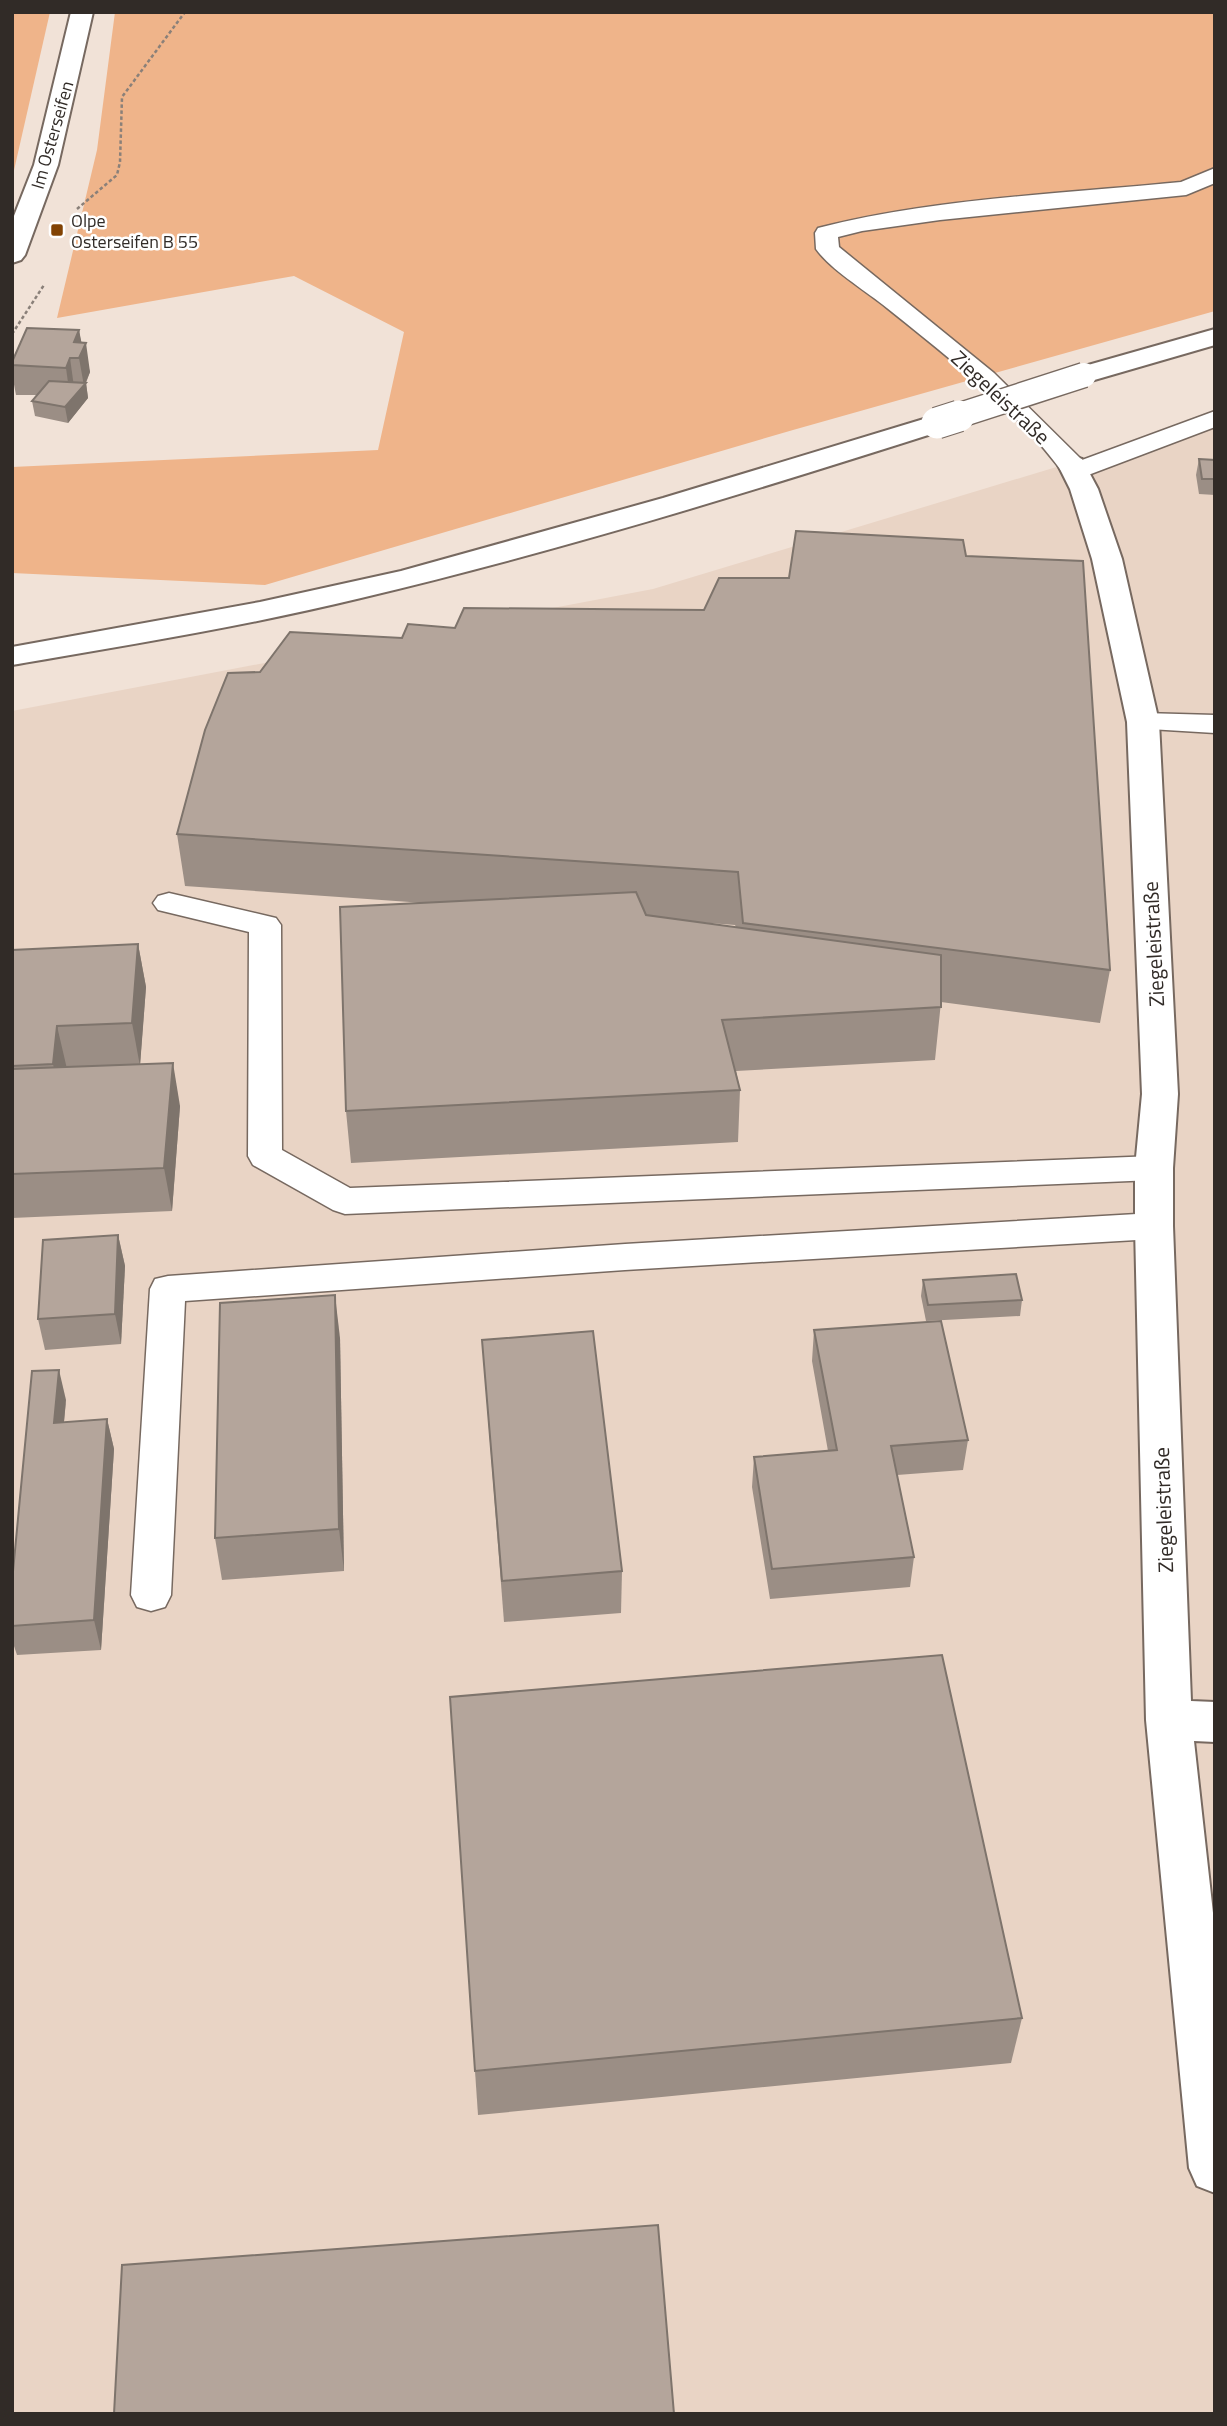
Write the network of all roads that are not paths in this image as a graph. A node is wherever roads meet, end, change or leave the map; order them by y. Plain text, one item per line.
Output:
1 (82, 12) edge
2 (1215, 175) edge
3 (12, 255) edge
4 (1215, 337) edge
5 (1215, 418) edge
6 (1074, 468) junction
7 (12, 656) edge
8 (1143, 722) junction
9 (1215, 724) edge
10 (169, 904) dead end
11 (1154, 1168) junction
12 (1154, 1226) junction
13 (151, 1595) dead end
14 (1169, 1720) junction
15 (1215, 1722) edge
16 (1215, 2168) edge

1 - 3 street, Im Osterseifen
2 - 6 lane, Ziegeleistraße
4 - 7 street, bridge
5 - 6 lane
6 - 8 street, Ziegeleistraße
8 - 9 lane
8 - 11 street, Ziegeleistraße
10 - 11 lane
11 - 12 street, Ziegeleistraße
12 - 13 lane
12 - 14 street, Ziegeleistraße
14 - 15 street
14 - 16 street, Ziegeleistraße

